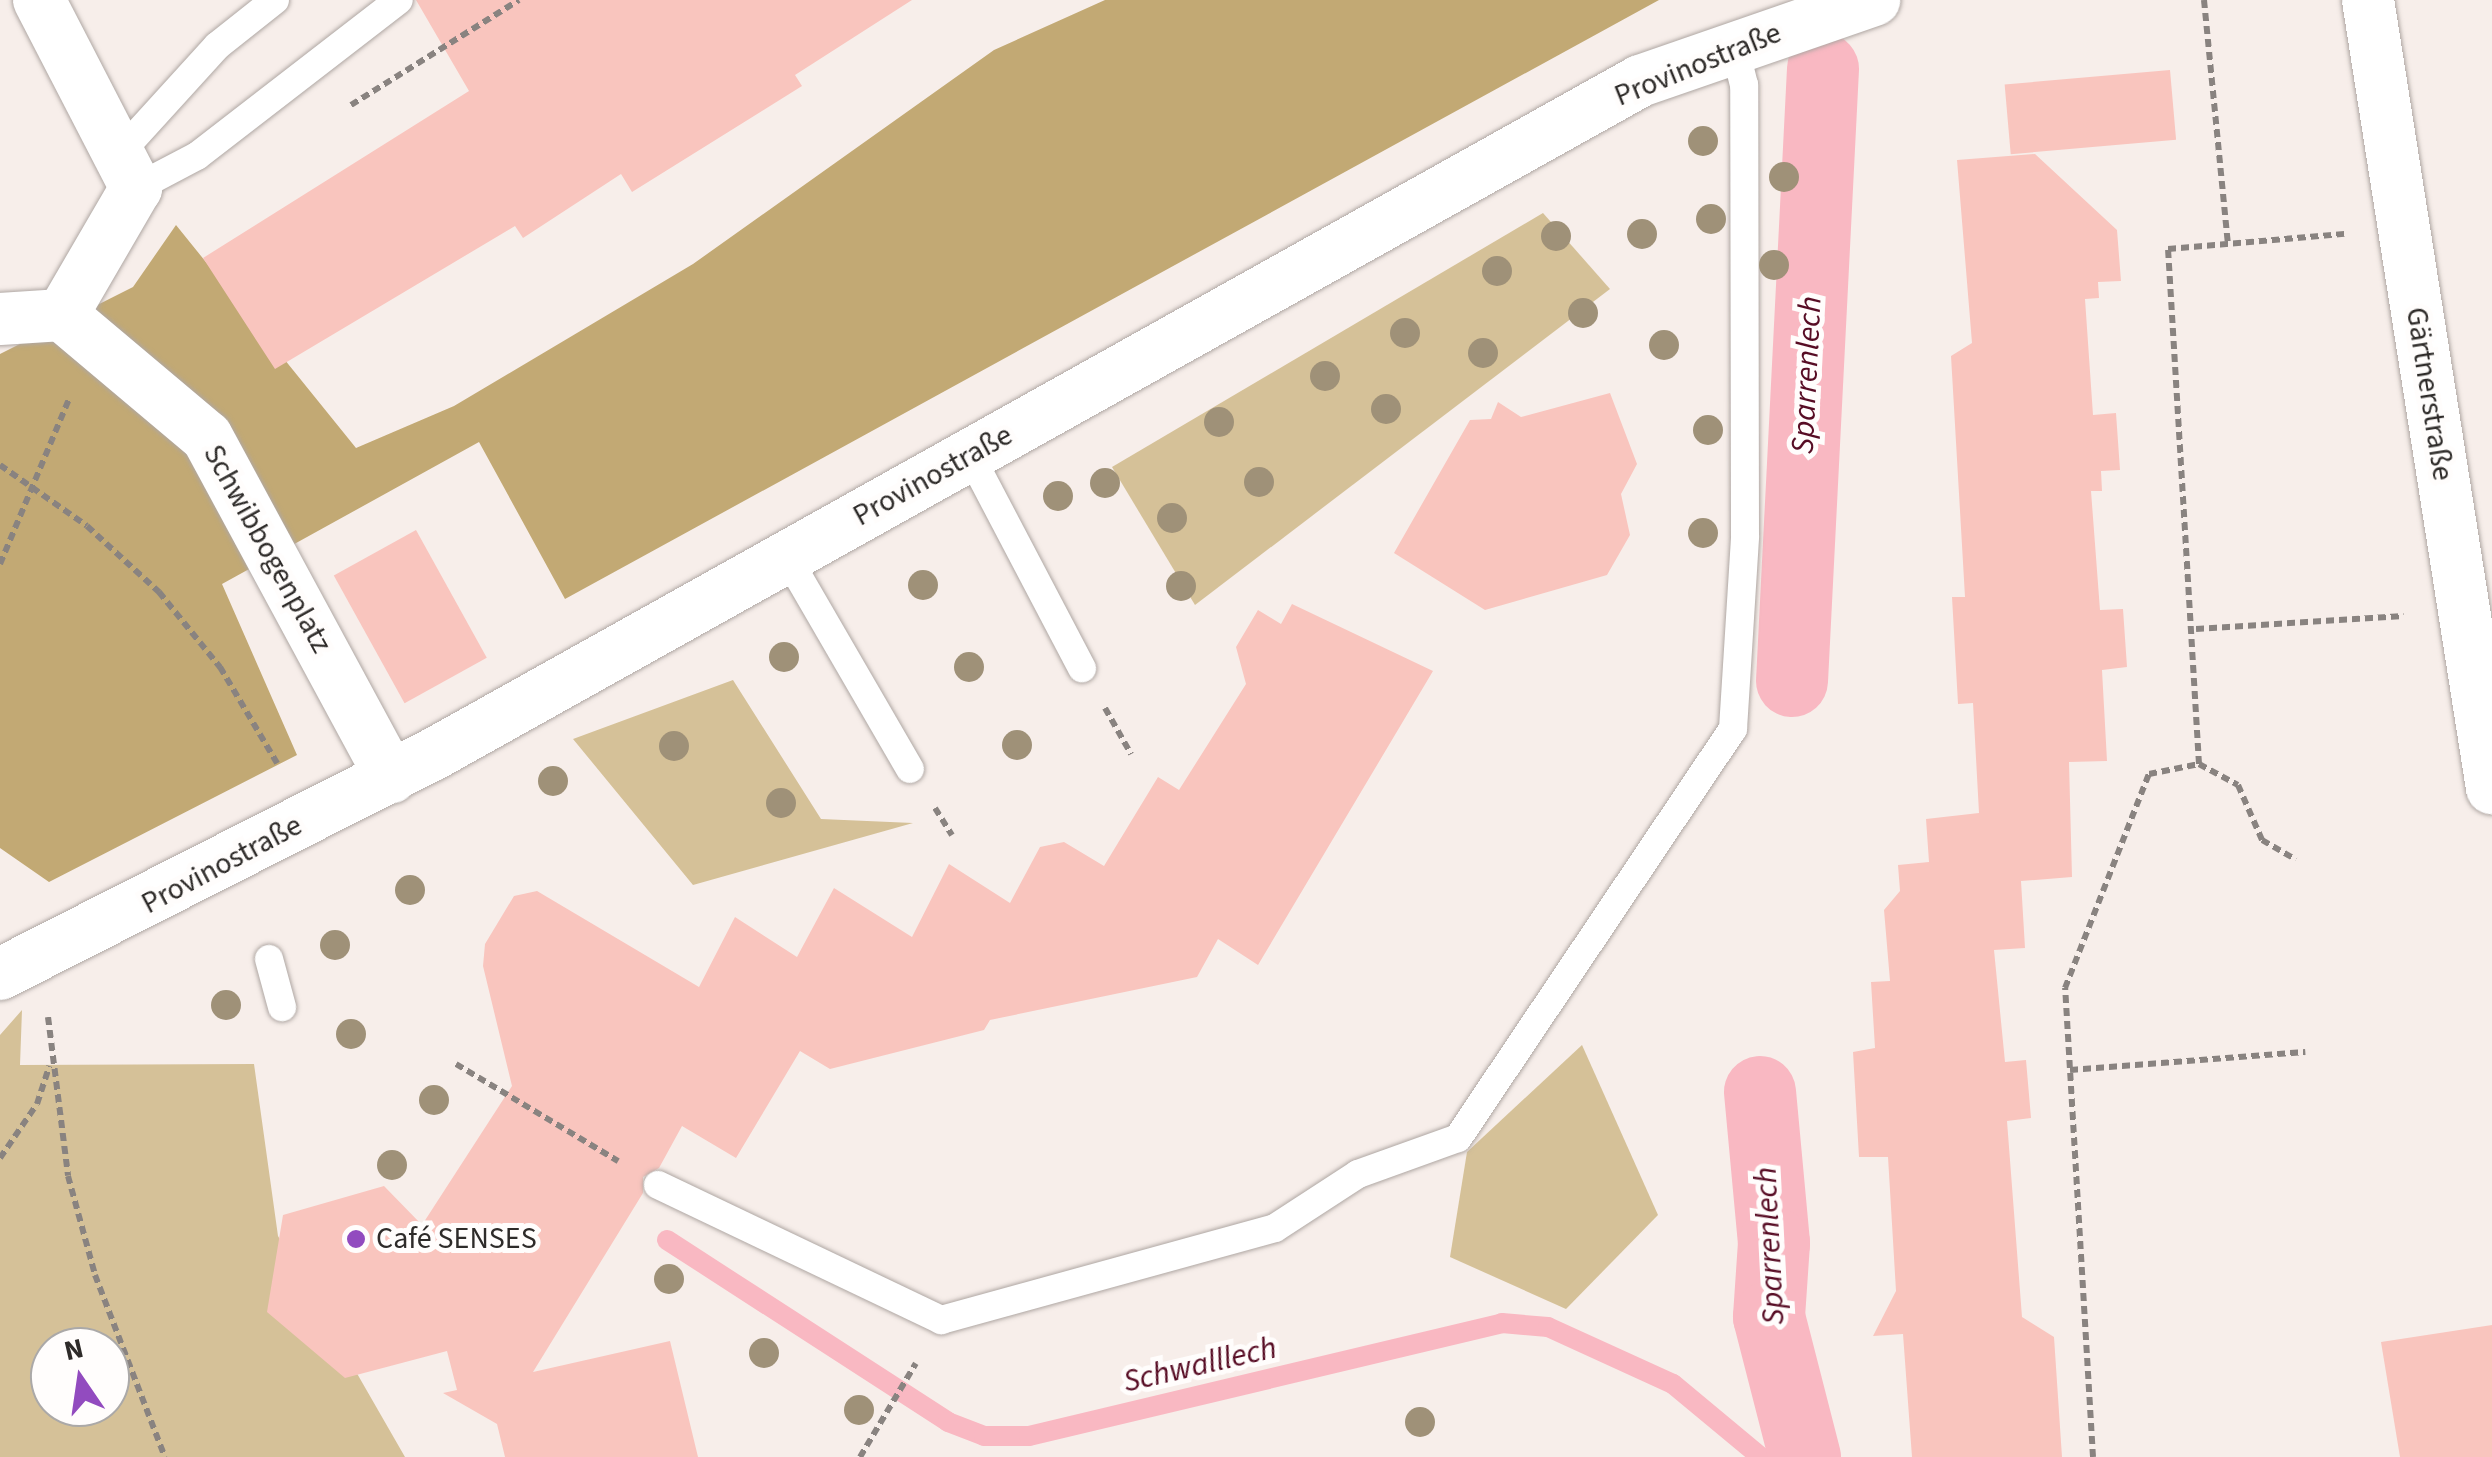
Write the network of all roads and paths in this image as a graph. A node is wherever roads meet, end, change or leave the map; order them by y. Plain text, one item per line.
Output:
1 (39, 0) edge
2 (274, 0) edge
3 (399, 0) edge
4 (2204, 0) edge
5 (2368, 0) edge
6 (1867, 2) edge
7 (1735, 48) junction
8 (126, 172) junction
9 (2403, 229) junction
10 (2228, 243) junction
11 (0, 319) edge
12 (78, 328) junction
13 (970, 455) junction
14 (0, 465) edge
15 (33, 486) junction
16 (788, 557) junction
17 (0, 564) edge
18 (2464, 612) junction
19 (2196, 629) junction
20 (1082, 668) dead end
21 (2486, 709) edge
22 (2199, 764) junction
23 (280, 769) dead end
24 (910, 769) dead end
25 (391, 777) junction
26 (2492, 788) edge
27 (2296, 860) dead end
28 (269, 959) dead end
29 (0, 974) edge
30 (282, 1007) dead end
31 (2305, 1052) dead end
32 (456, 1064) dead end
33 (2070, 1070) junction
34 (0, 1158) edge
35 (658, 1185) joint
36 (909, 1375) dead end
37 (165, 1457) edge
38 (860, 1457) edge
39 (2093, 1457) edge

1 - 8 street
2 - 8 lane
3 - 8 lane
4 - 10 path
5 - 9 street, Gärtnerstraße
6 - 7 street, Provinostraße
7 - 13 street, Provinostraße
7 - 35 lane
8 - 12 street
9 - 10 path
9 - 18 street, Gärtnerstraße
10 - 19 path
11 - 12 street
12 - 15 path
12 - 25 street, Schwibbogenplatz
13 - 16 street, Provinostraße
13 - 20 lane
14 - 15 path
15 - 17 path
15 - 23 path
16 - 24 lane
16 - 25 street, Provinostraße
18 - 19 path
18 - 21 street, Gärtnerstraße
19 - 22 path
21 - 26 street, Gärtnerstraße
22 - 27 path
22 - 33 path
25 - 29 street, Provinostraße
28 - 30 lane
31 - 33 path
32 - 35 path
33 - 39 path
34 - 37 path
36 - 38 path

